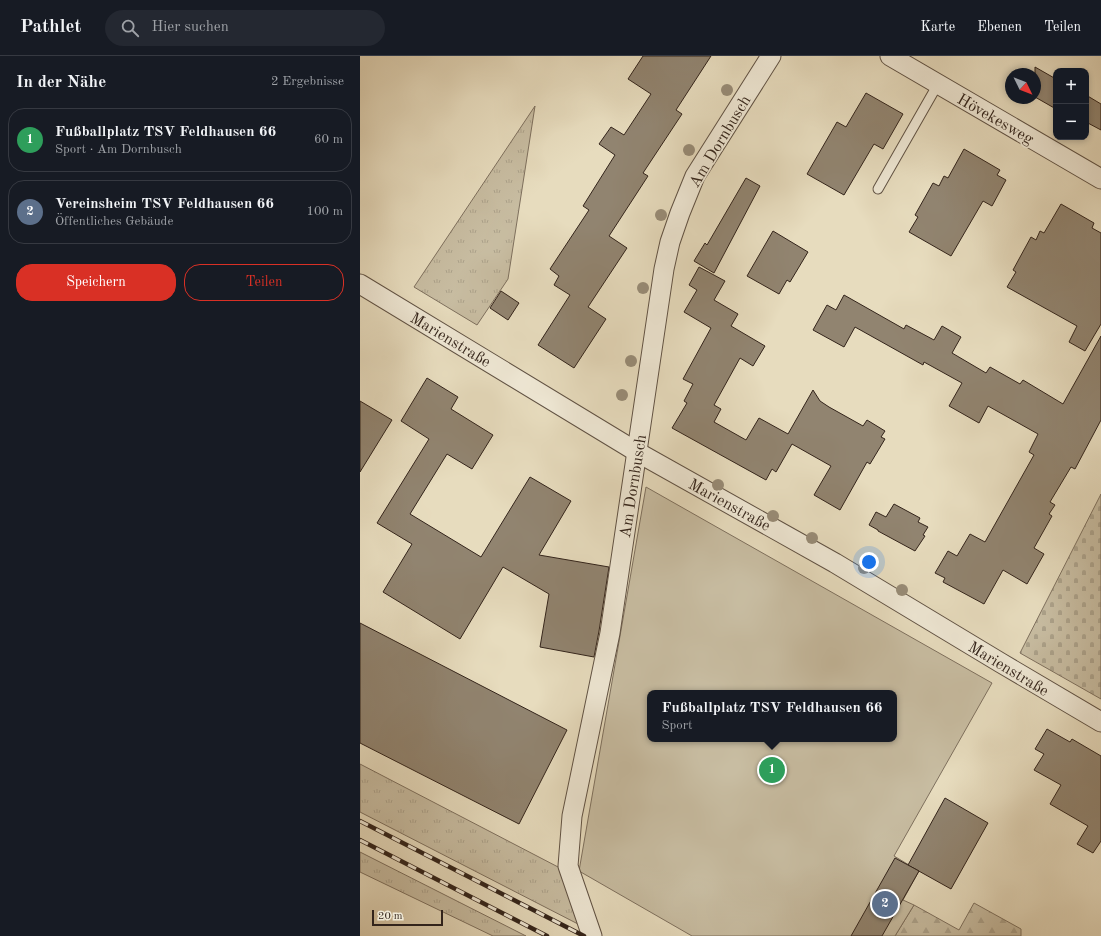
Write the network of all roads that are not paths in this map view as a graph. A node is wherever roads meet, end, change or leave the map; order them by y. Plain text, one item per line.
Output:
1 (771, 56) edge
2 (890, 56) edge
3 (938, 84) junction
4 (1101, 180) edge
5 (878, 189) dead end
6 (360, 284) edge
7 (638, 452) junction
8 (1101, 722) edge
9 (592, 936) edge

1 - 7 street, Am Dornbusch
2 - 3 street, Hövekesweg
3 - 4 street, Hövekesweg
3 - 5 lane
6 - 7 street, Marienstraße
7 - 8 street, Marienstraße
7 - 9 street, Am Dornbusch

